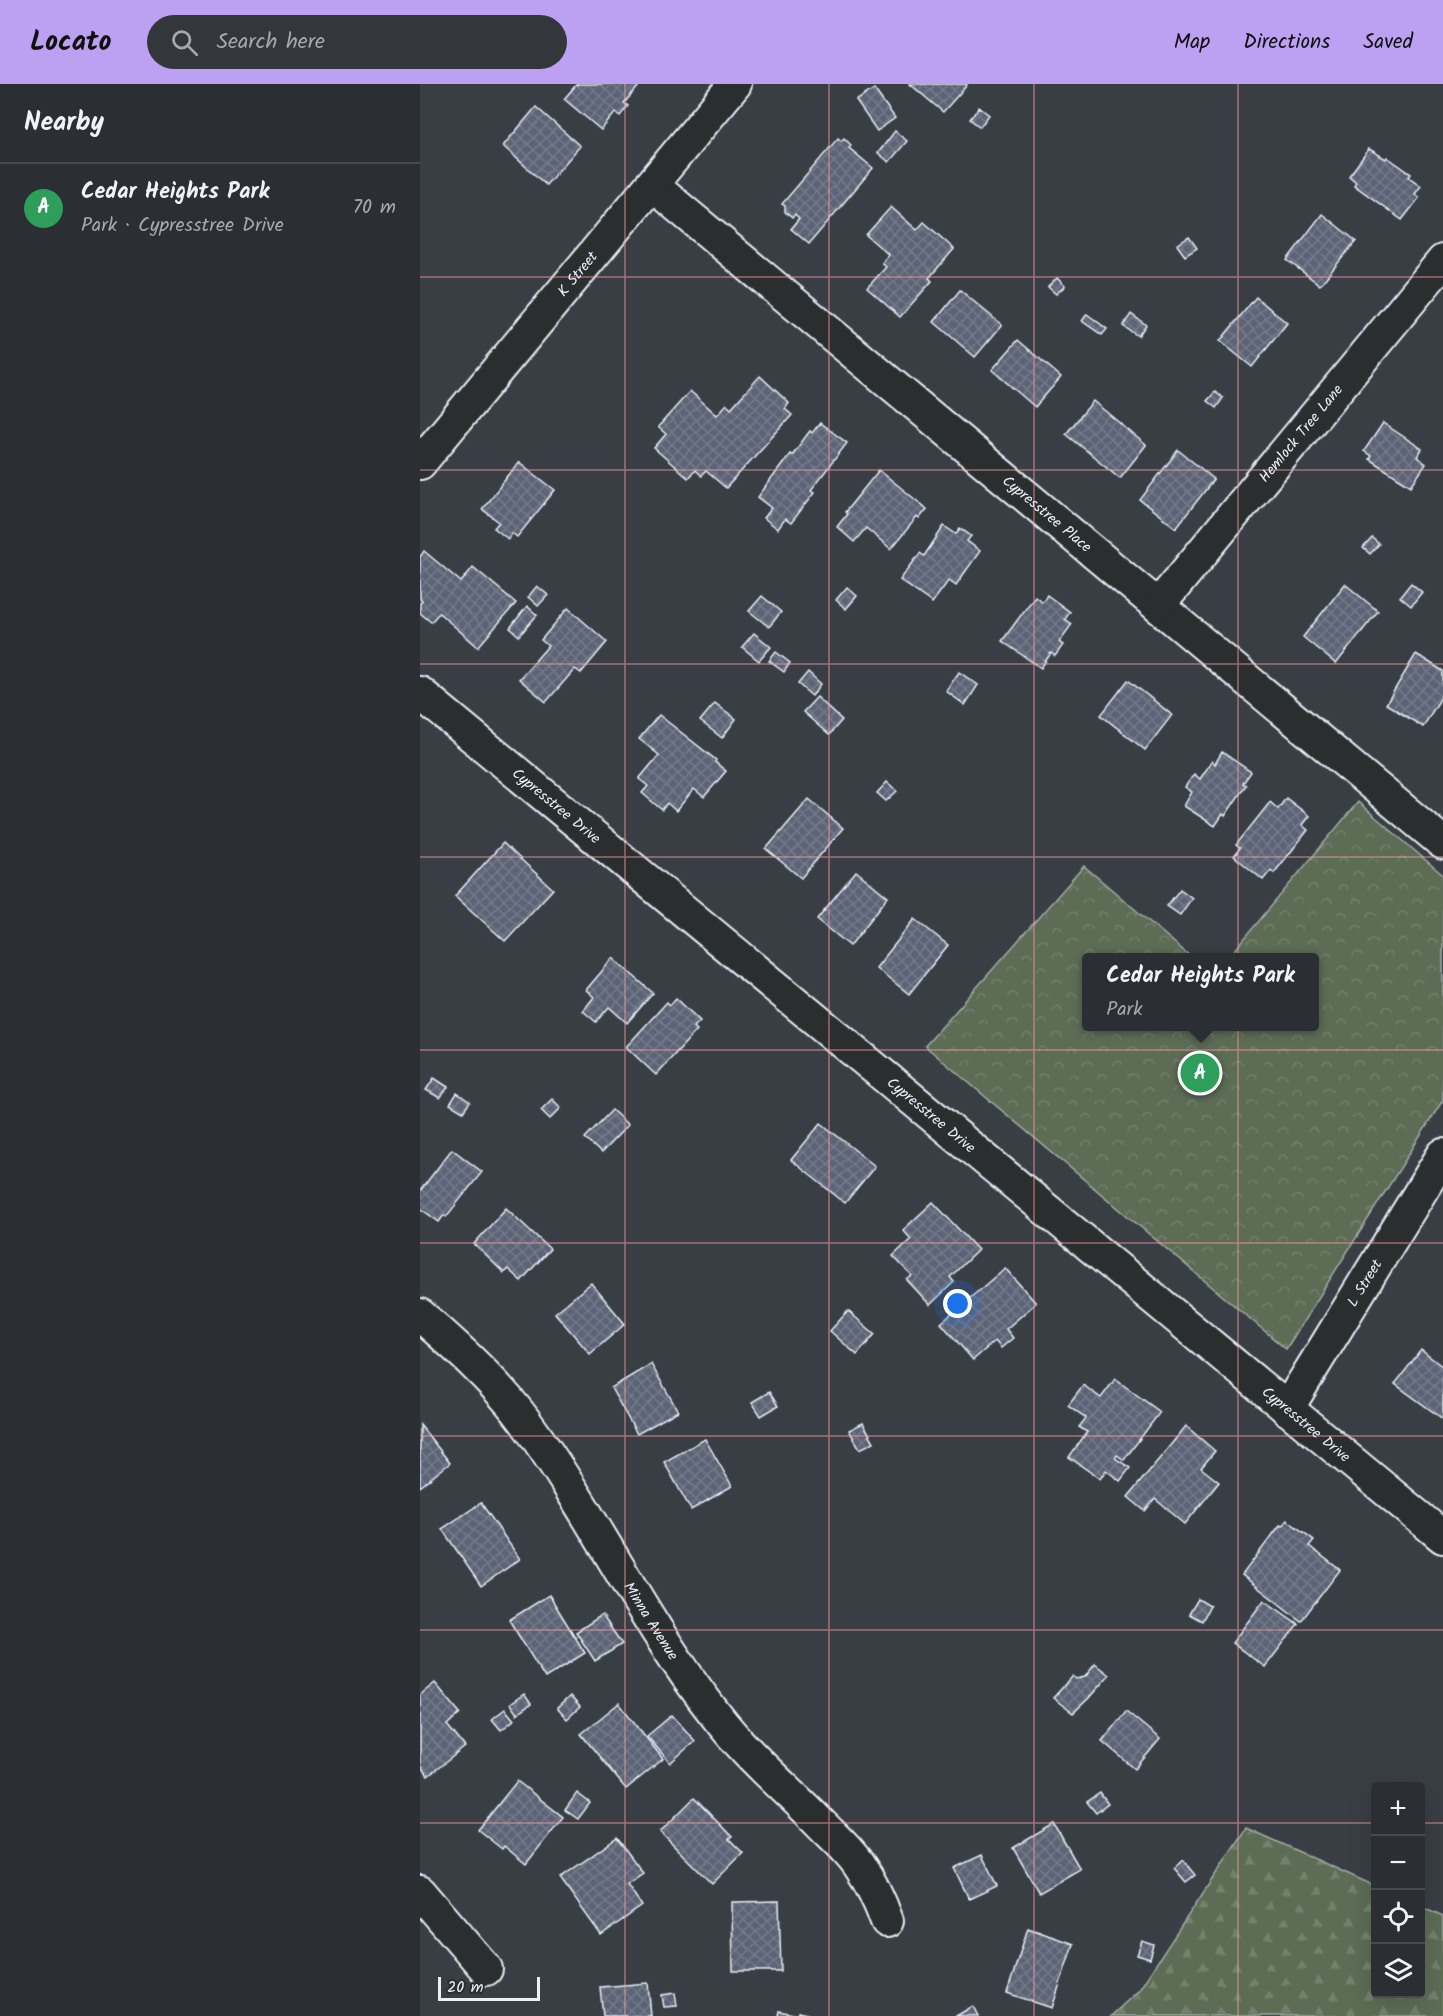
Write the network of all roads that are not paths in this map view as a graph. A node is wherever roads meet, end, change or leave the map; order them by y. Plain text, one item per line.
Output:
1 (735, 84) edge
2 (652, 185) junction
3 (1443, 261) edge
4 (420, 463) edge
5 (1158, 606) junction
6 (420, 693) edge
7 (1443, 843) edge
8 (1443, 1155) edge
9 (420, 1315) edge
10 (1287, 1409) junction
11 (1443, 1537) edge
12 (420, 1892) edge
13 (887, 1921) dead end
14 (486, 1969) dead end

1 - 2 street, K Street
2 - 4 street, K Street
2 - 5 street, Cypresstree Place
3 - 5 street, Hemlock Tree Lane
5 - 7 street, Cypresstree Place
6 - 10 street, Cypresstree Drive
8 - 10 street, L Street
9 - 13 street, Minna Avenue
10 - 11 street, Cypresstree Drive
12 - 14 street

